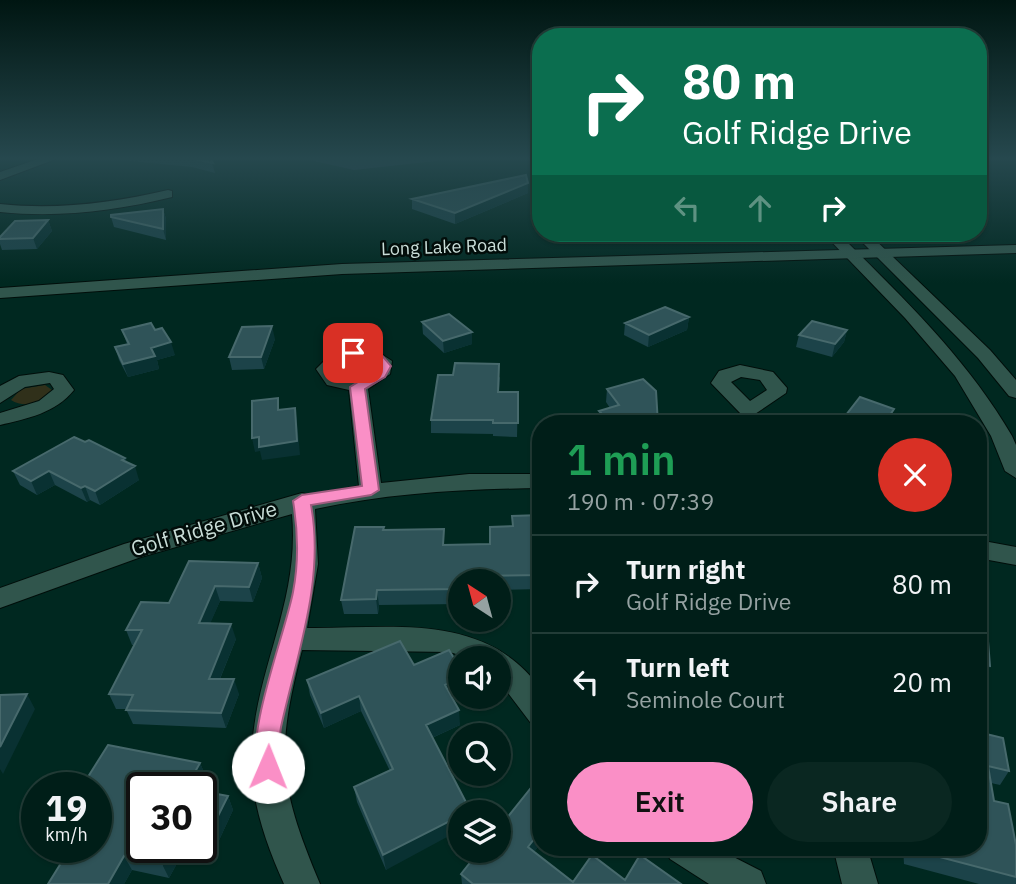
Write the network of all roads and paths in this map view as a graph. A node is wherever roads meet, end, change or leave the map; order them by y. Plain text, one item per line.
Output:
1 (133, 200) edge
2 (0, 208) edge
3 (839, 242) edge
4 (869, 242) edge
5 (1016, 249) edge
6 (881, 254) junction
7 (851, 255) junction
8 (0, 293) edge
9 (358, 387) dead end
10 (1016, 392) edge
11 (0, 397) edge
12 (0, 416) edge
13 (1016, 471) edge
14 (532, 481) edge
15 (371, 490) junction
16 (302, 501) junction
17 (987, 551) edge
18 (1016, 556) edge
19 (0, 598) edge
20 (293, 639) junction
21 (468, 646) edge
22 (511, 675) edge
23 (532, 700) edge
24 (696, 856) edge
25 (852, 856) edge
26 (302, 884) edge
27 (748, 884) edge
28 (860, 884) edge

1 - 2 street
3 - 7 street
4 - 6 street
5 - 6 street, Long Lake Road
6 - 7 street, Long Lake Road
6 - 10 street
7 - 8 street, Long Lake Road
7 - 13 street
9 - 15 street
11 - 12 street
14 - 15 street, Golf Ridge Drive
15 - 16 street, Golf Ridge Drive
16 - 19 street, Golf Ridge Drive
16 - 20 street
17 - 18 street
20 - 21 street
20 - 26 street
22 - 23 street
24 - 27 street
25 - 28 street

